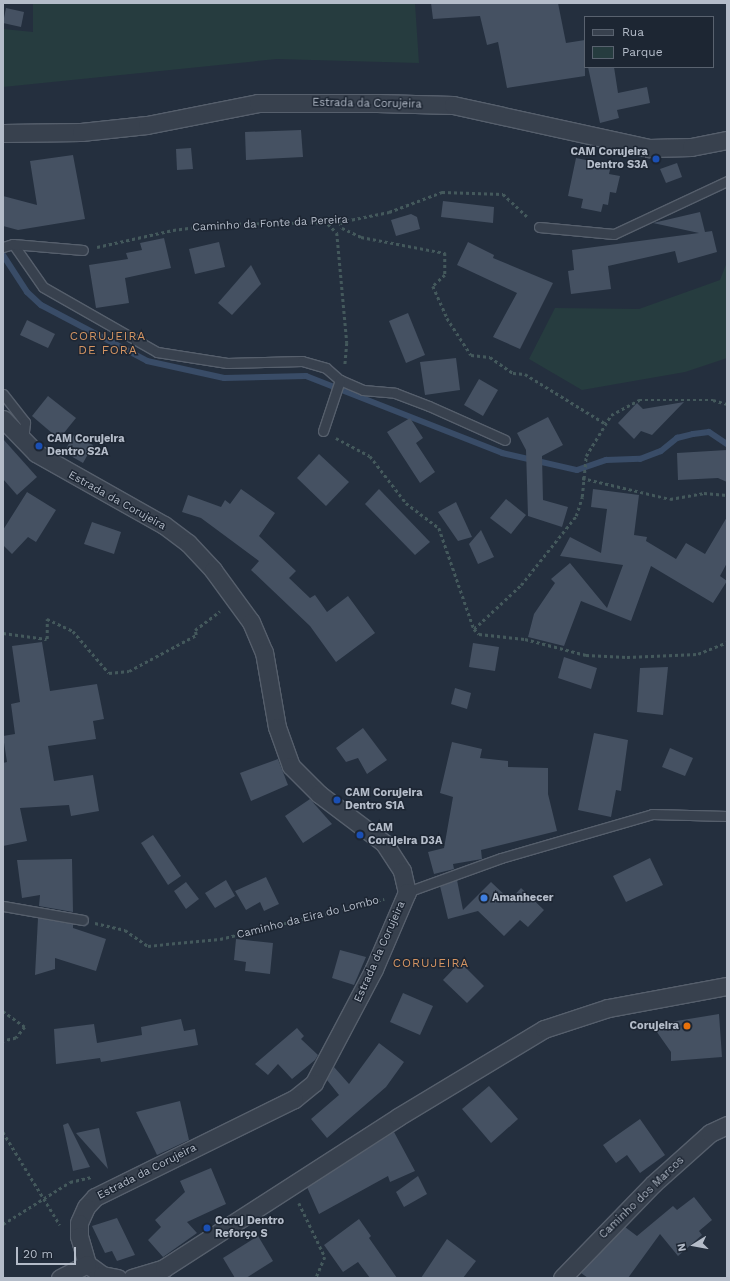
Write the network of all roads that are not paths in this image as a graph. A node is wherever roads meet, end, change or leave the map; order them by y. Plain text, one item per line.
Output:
1 (3, 132) edge
2 (727, 140) edge
3 (727, 181) edge
4 (539, 227) road end
5 (13, 244) junction
6 (3, 246) edge
7 (83, 250) road end
8 (340, 384) junction
9 (3, 394) edge
10 (3, 419) edge
11 (323, 431) road end
12 (505, 440) dead end
13 (23, 441) junction
14 (727, 816) edge
15 (407, 892) junction
16 (3, 906) edge
17 (83, 920) road end
18 (727, 986) edge
19 (727, 1125) edge
20 (87, 1264) junction
21 (60, 1278) edge
22 (118, 1278) edge
23 (132, 1278) edge
24 (562, 1278) edge

1 - 2 street, Estrada da Corujeira
3 - 4 lane
5 - 6 lane
5 - 7 lane
5 - 8 lane
8 - 11 lane
8 - 12 lane
9 - 13 lane
10 - 13 street, Estrada da Corujeira
13 - 15 street, Estrada da Corujeira
14 - 15 lane
15 - 20 street, Estrada da Corujeira
16 - 17 lane
18 - 23 street
19 - 24 street, Caminho dos Marcos
20 - 21 street
20 - 22 street

